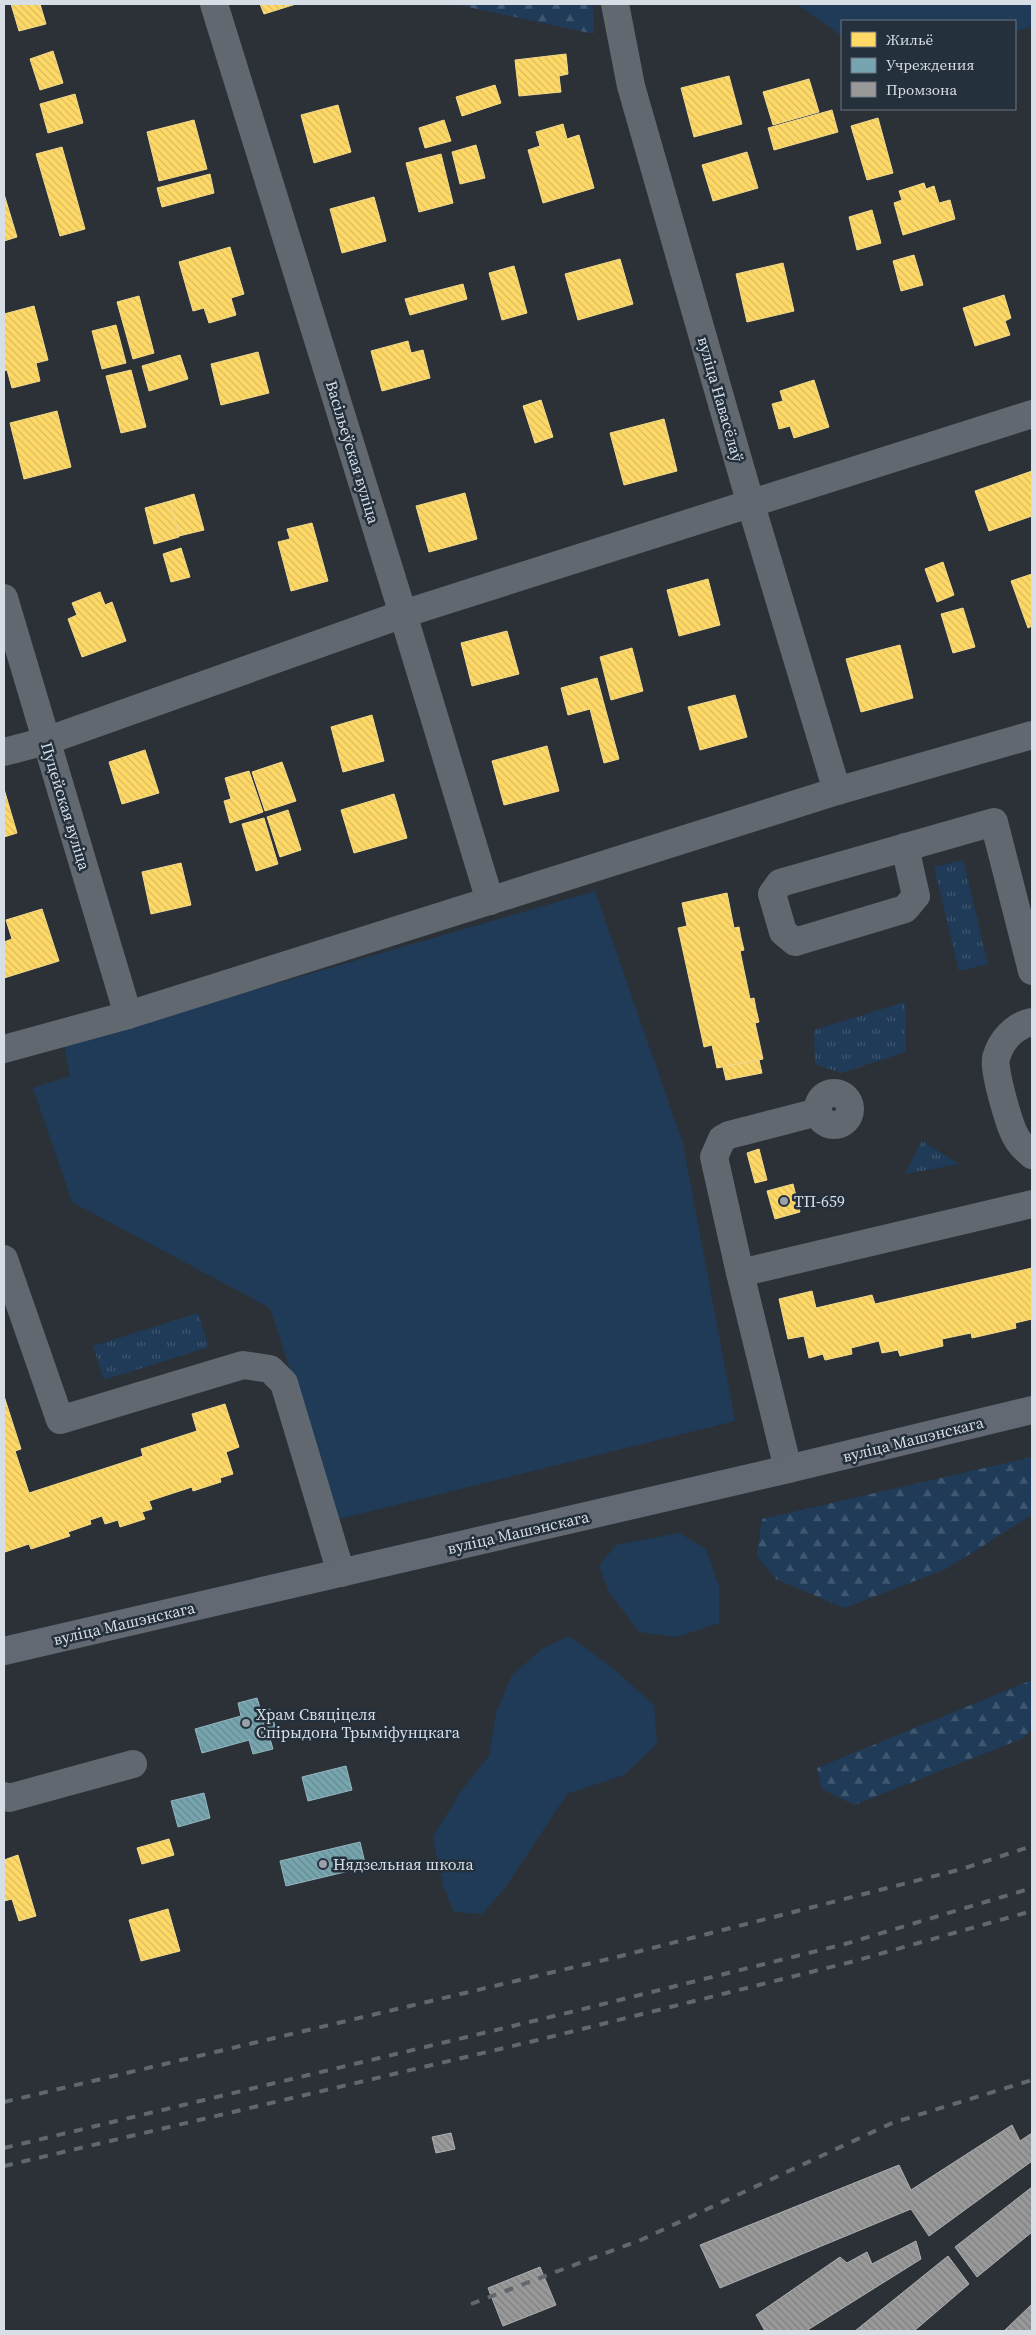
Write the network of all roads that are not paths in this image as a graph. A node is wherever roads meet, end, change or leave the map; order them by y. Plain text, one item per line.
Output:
1 (214, 4) edge
2 (615, 4) edge
3 (1032, 414) edge
4 (751, 504) junction
5 (4, 598) edge
6 (403, 614) junction
7 (1032, 735) edge
8 (46, 741) junction
9 (4, 752) edge
10 (837, 791) junction
11 (905, 847) junction
12 (490, 901) junction
13 (1032, 971) edge
14 (128, 1015) junction
15 (1032, 1022) edge
16 (4, 1048) edge
17 (818, 1112) dead end
18 (1032, 1155) edge
19 (1032, 1204) edge
20 (4, 1259) edge
21 (740, 1273) junction
22 (1032, 1410) edge
23 (788, 1469) junction
24 (341, 1573) junction
25 (4, 1651) edge
26 (133, 1764) dead end
27 (4, 1796) edge

1 - 6 street, Васільеўская вуліца
2 - 4 street, вуліца Навасёлаў
3 - 4 street
4 - 6 street
4 - 10 street, вуліца Навасёлаў
5 - 8 street, Пуцейская вуліца
6 - 8 street
6 - 12 street, Васільеўская вуліца
7 - 10 street
8 - 9 street
8 - 14 street, Пуцейская вуліца
10 - 12 street
11 - 11 street
11 - 13 street
12 - 14 street
14 - 16 street
15 - 18 street
17 - 21 street
19 - 21 street
20 - 24 street
21 - 23 street
22 - 23 main road, вуліца Машэнскага
23 - 24 main road, вуліца Машэнскага
24 - 25 main road, вуліца Машэнскага
26 - 27 street

